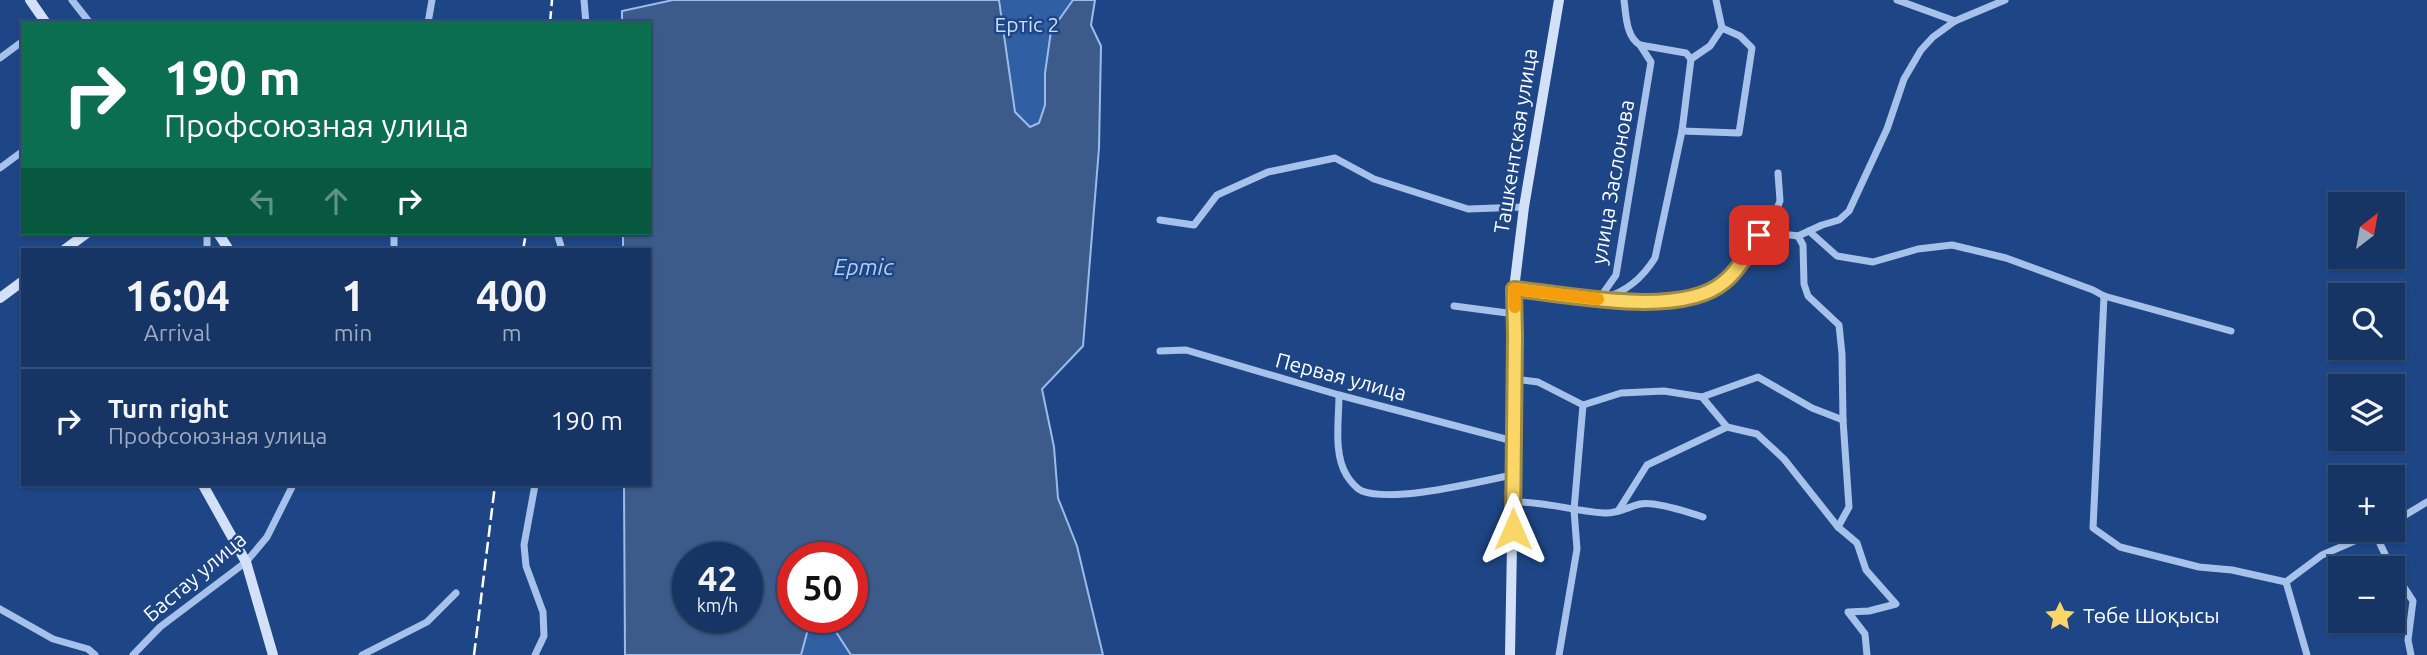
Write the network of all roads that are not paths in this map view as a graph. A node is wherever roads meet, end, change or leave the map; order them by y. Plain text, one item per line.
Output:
1 (72, 0) edge
2 (432, 0) edge
3 (584, 0) edge
4 (1559, 0) edge
5 (1624, 0) edge
6 (1716, 0) edge
7 (1897, 0) edge
8 (2005, 0) edge
9 (33, 1) edge
10 (45, 21) edge
11 (88, 21) edge
12 (428, 21) edge
13 (586, 21) edge
14 (1955, 21) junction
15 (1722, 28) junction
16 (21, 42) edge
17 (1640, 45) junction
18 (0, 58) edge
19 (1691, 59) junction
20 (1682, 131) junction
21 (21, 152) edge
22 (0, 168) edge
23 (1778, 173) dead end
24 (1524, 207) junction
25 (1160, 220) dead end
26 (1809, 231) junction
27 (1767, 232) junction
28 (84, 235) edge
29 (1798, 236) junction
30 (67, 248) edge
31 (21, 282) edge
32 (1514, 289) junction
33 (2104, 296) junction
34 (0, 298) edge
35 (1598, 299) junction
36 (1454, 306) dead end
37 (1515, 314) junction
38 (2231, 331) dead end
39 (1160, 351) dead end
40 (1515, 379) junction
41 (1339, 395) junction
42 (1702, 397) junction
43 (1583, 405) junction
44 (1843, 420) junction
45 (1727, 427) junction
46 (1513, 441) junction
47 (1513, 474) junction
48 (204, 486) edge
49 (292, 486) edge
50 (535, 486) edge
51 (1513, 502) junction
52 (2427, 502) edge
53 (1574, 510) junction
54 (1618, 511) junction
55 (2405, 515) edge
56 (1703, 517) dead end
57 (1838, 527) junction
58 (2354, 542) edge
59 (246, 562) junction
60 (2286, 582) junction
61 (2405, 589) edge
62 (456, 593) dead end
63 (0, 609) edge
64 (95, 655) edge
65 (133, 655) edge
66 (273, 655) edge
67 (362, 655) edge
68 (535, 655) edge
69 (1510, 655) edge
70 (1559, 655) edge
71 (1867, 655) edge
72 (2306, 655) edge
73 (2412, 655) edge

1 - 11 street
2 - 12 street
3 - 13 street
4 - 24 main road, Ташкентская улица
5 - 17 street, улица Заслонова
6 - 15 street
7 - 14 street
8 - 14 street
9 - 10 main road
14 - 26 street
15 - 19 street
15 - 20 street
16 - 18 street
17 - 19 street
17 - 35 street, улица Заслонова
19 - 20 street, улица Заслонова
20 - 35 street, улица Заслонова
21 - 22 street
23 - 27 street
24 - 25 street
24 - 32 main road, Ташкентская улица
26 - 29 street
26 - 33 street
27 - 29 street
27 - 35 street
28 - 30 main road
29 - 44 street
31 - 34 main road
32 - 35 street
32 - 37 main road, Ташкентская улица
33 - 38 street
33 - 60 street
36 - 37 street
37 - 40 main road, Ташкентская улица
39 - 41 street, Первая улица
40 - 43 street
40 - 46 main road, Ташкентская улица
41 - 46 street, Первая улица
41 - 47 street
42 - 43 street
42 - 44 street
42 - 45 street
43 - 53 street
44 - 57 street
45 - 54 street
45 - 57 street
46 - 47 main road, Ташкентская улица
47 - 51 main road, Ташкентская улица
48 - 59 main road
49 - 59 street, Бастау улица
50 - 68 street
51 - 53 street
51 - 69 main road, Ташкентская улица
52 - 55 street
53 - 54 street
53 - 70 street
54 - 56 street
57 - 71 street
58 - 60 street
59 - 65 street, Бастау улица
59 - 66 main road
60 - 72 street
61 - 73 street
62 - 67 street
63 - 64 street

